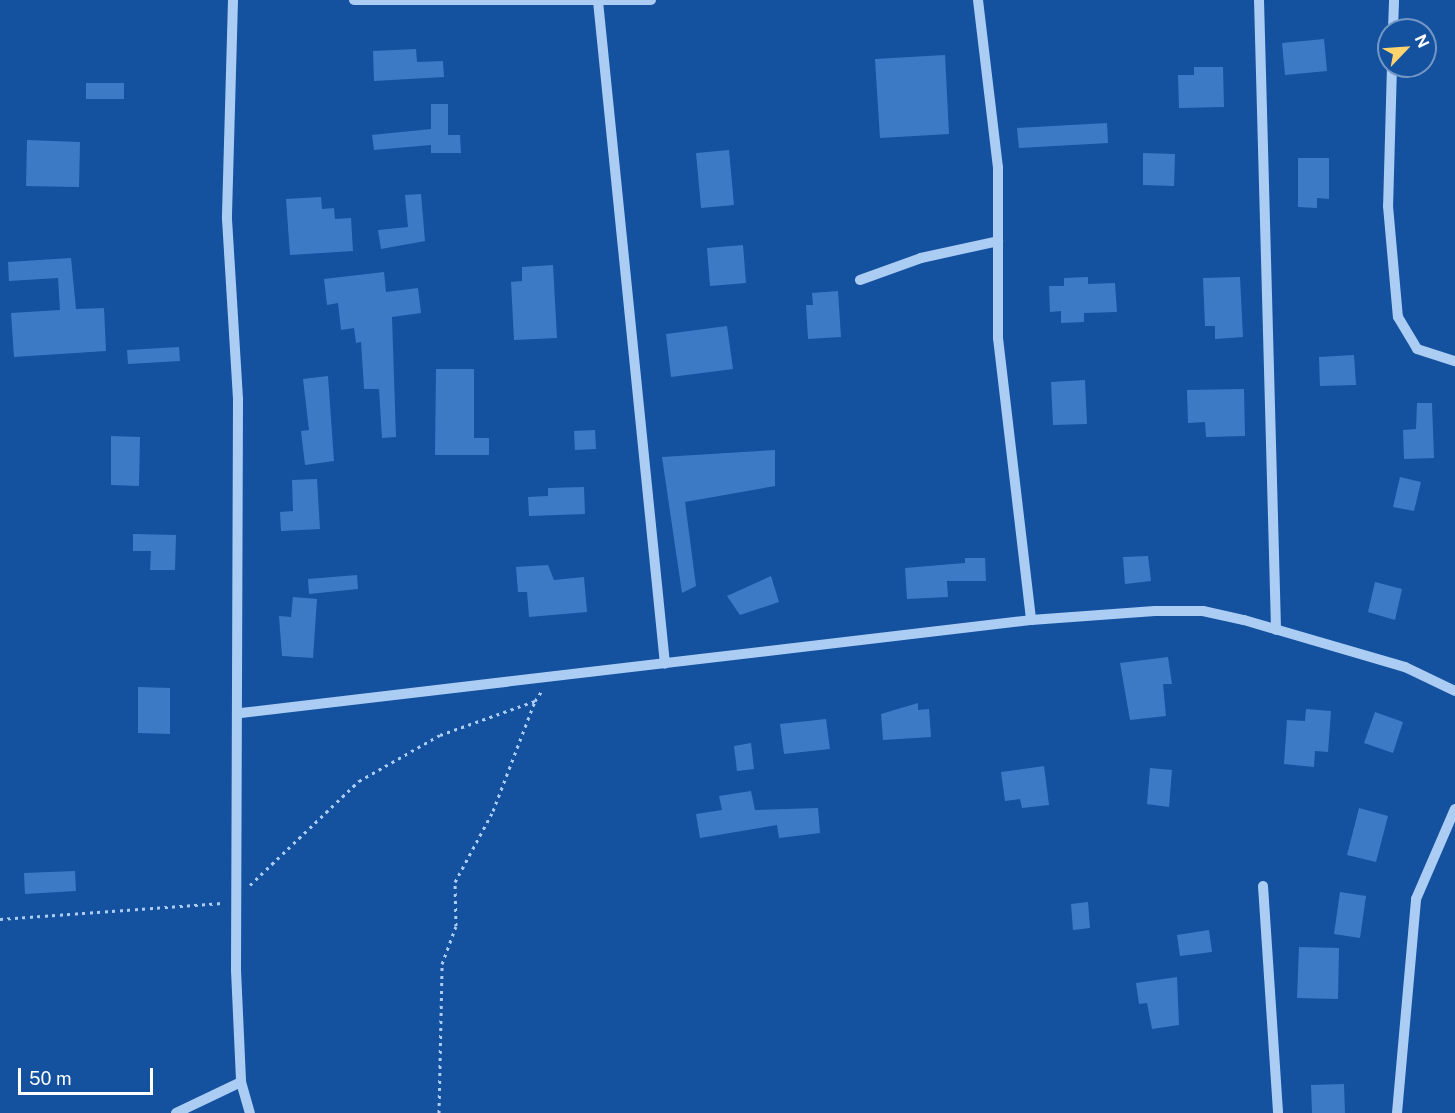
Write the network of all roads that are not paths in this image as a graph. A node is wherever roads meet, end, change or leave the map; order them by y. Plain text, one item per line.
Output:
1 (233, 0) edge
2 (354, 0) edge
3 (651, 0) edge
4 (978, 0) edge
5 (1259, 0) edge
6 (1394, 0) edge
7 (598, 1) edge
8 (1393, 18) edge
9 (1392, 78) edge
10 (998, 241) junction
11 (860, 280) dead end
12 (1455, 361) edge
13 (1031, 620) junction
14 (1276, 630) junction
15 (665, 664) junction
16 (1455, 691) edge
17 (241, 713) junction
18 (1455, 809) edge
19 (1263, 885) dead end
20 (241, 1083) junction
21 (176, 1113) edge
22 (250, 1113) edge
23 (1278, 1113) edge
24 (1397, 1113) edge

1 - 17 street
2 - 7 street
3 - 7 street
4 - 10 street
5 - 14 street
6 - 8 street
7 - 15 street
9 - 12 street
10 - 11 street
10 - 13 street
13 - 14 street
13 - 15 street
14 - 16 street
15 - 17 street
17 - 20 street
18 - 24 street
19 - 23 street
20 - 21 street
20 - 22 street

